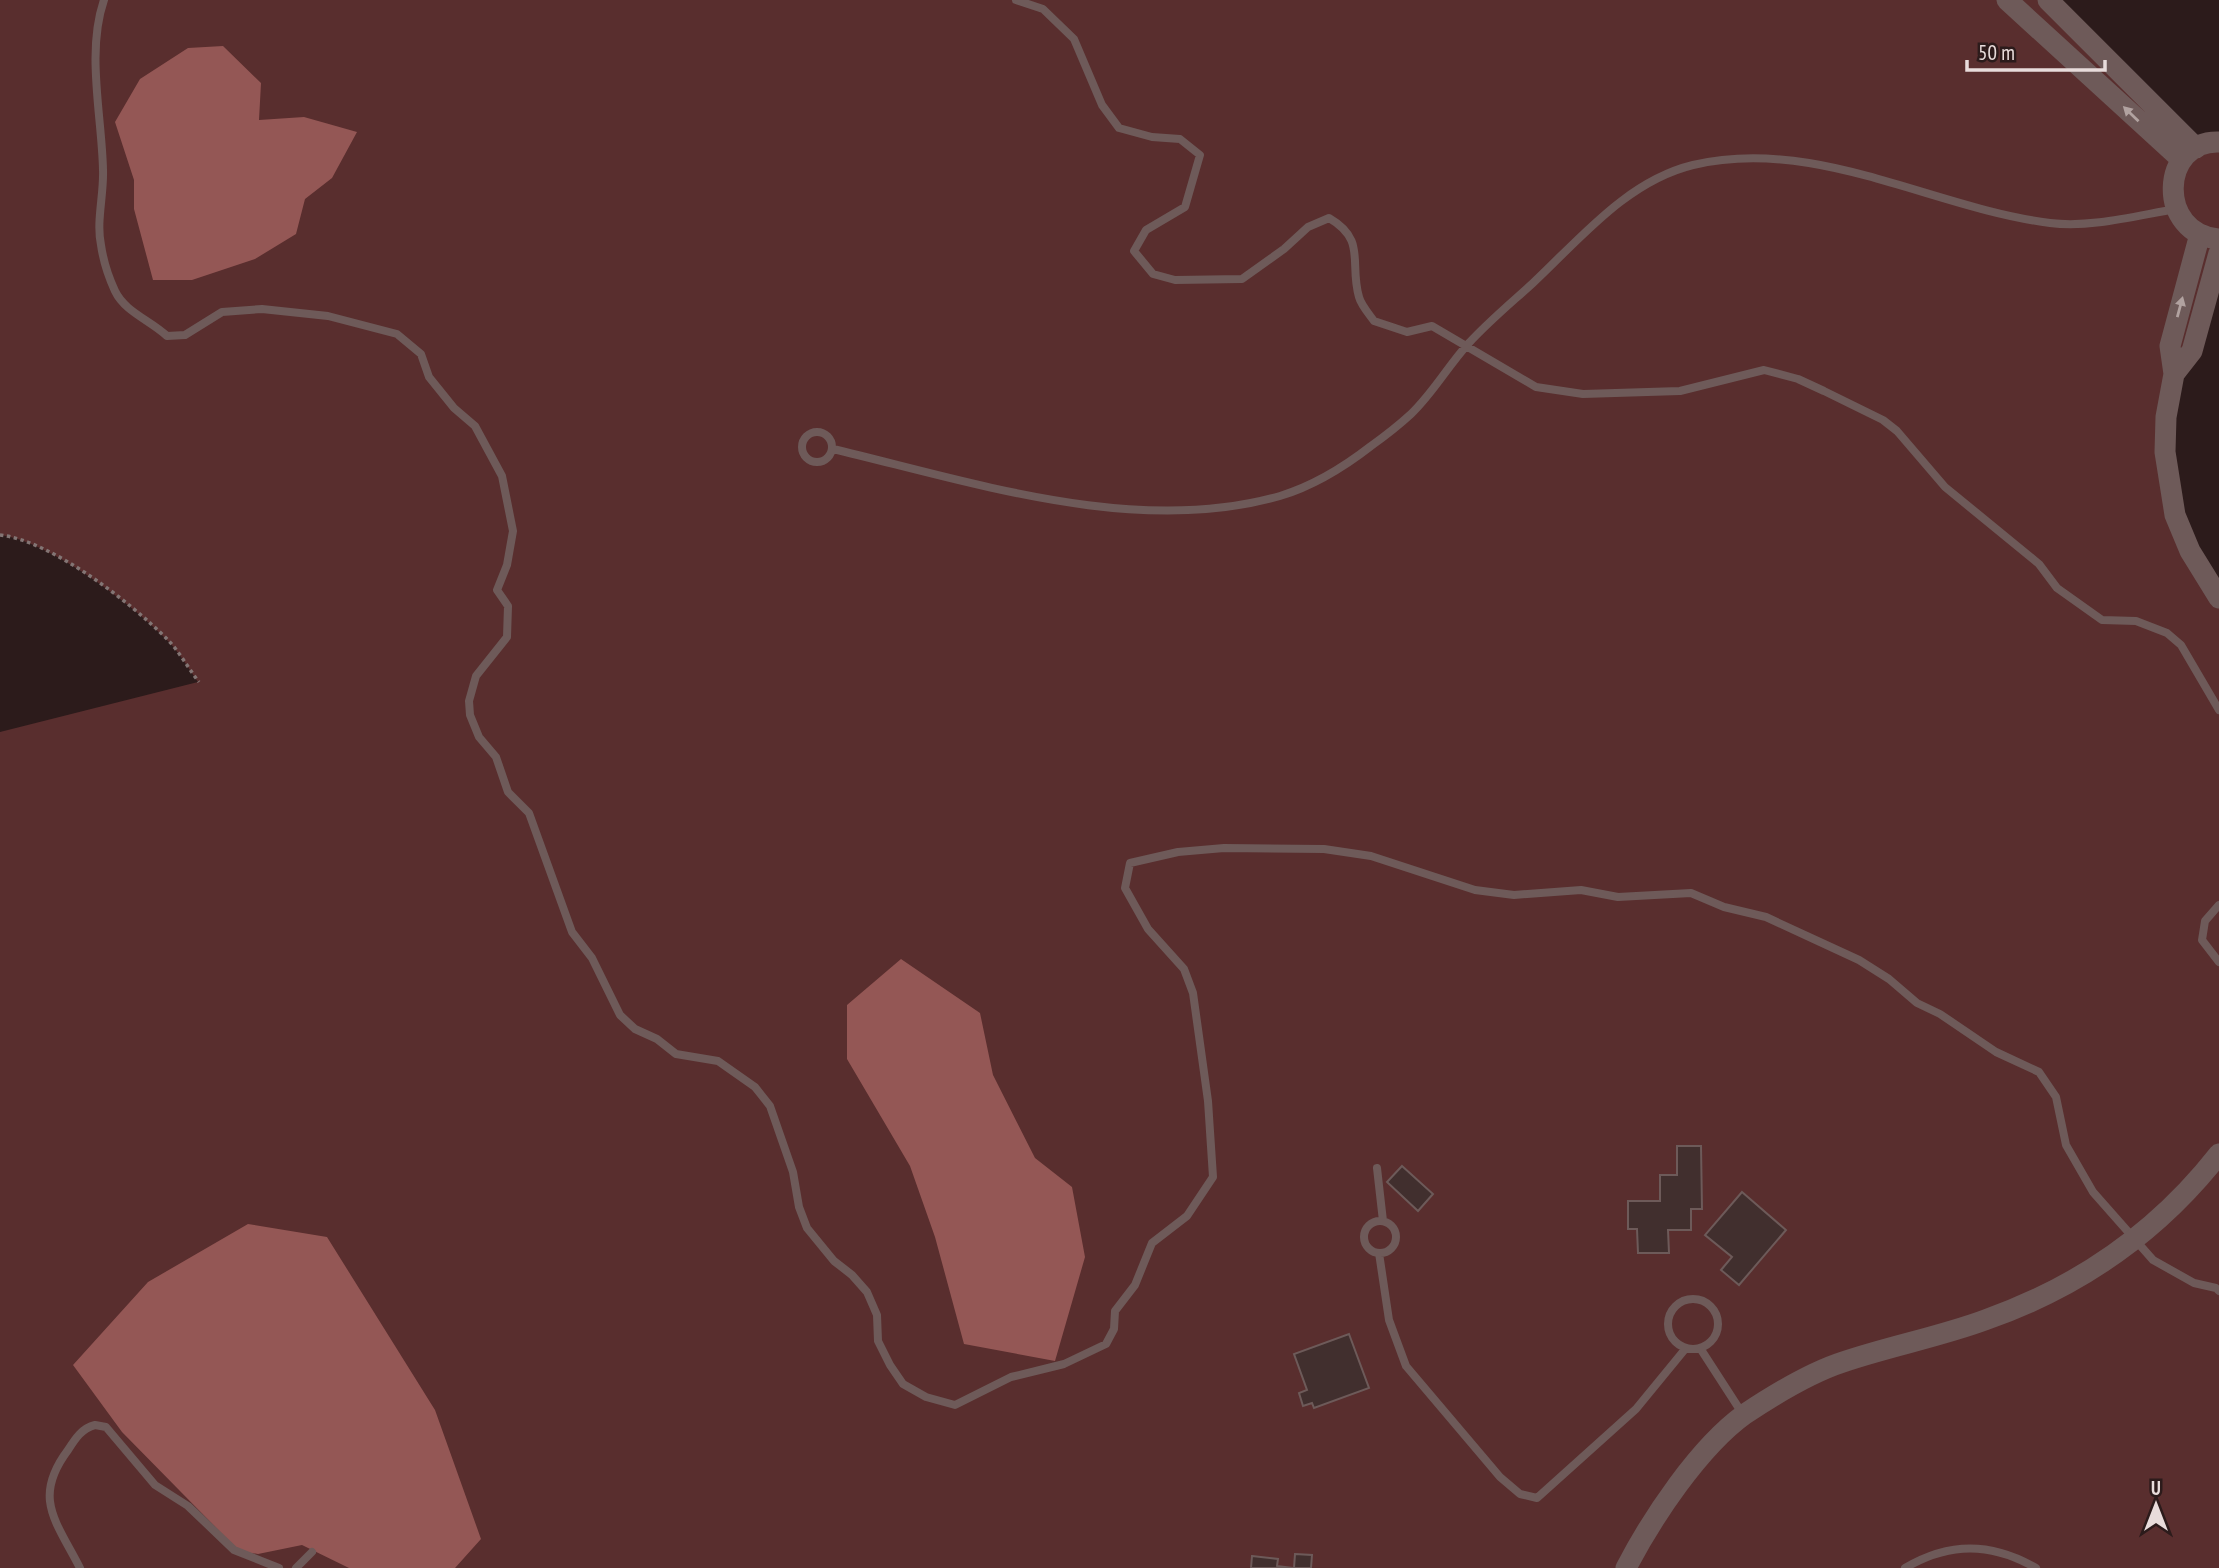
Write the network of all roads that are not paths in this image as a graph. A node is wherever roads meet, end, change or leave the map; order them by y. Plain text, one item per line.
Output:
1 (104, 0) edge
2 (1016, 0) edge
3 (2007, 0) edge
4 (2048, 0) edge
5 (2219, 142) edge
6 (2189, 154) junction
7 (2176, 209) junction
8 (2209, 237) edge
9 (2219, 253) edge
10 (1468, 344) junction
11 (2174, 374) junction
12 (832, 449) dead end
13 (2219, 598) edge
14 (2219, 710) edge
15 (2219, 905) edge
16 (2219, 962) edge
17 (2219, 1154) edge
18 (1377, 1168) dead end
19 (1383, 1221) junction
20 (1379, 1253) junction
21 (2219, 1291) edge
22 (1685, 1348) junction
23 (1700, 1348) junction
24 (1743, 1416) junction
25 (312, 1552) dead end
26 (80, 1568) edge
27 (279, 1568) edge
28 (296, 1568) edge
29 (1626, 1568) edge
30 (1905, 1568) edge
31 (2035, 1568) edge

1 - 21 lane
2 - 10 lane
6 -> 3 main road
4 - 6 main road
5 - 6 main road
6 - 7 main road
7 - 8 main road
7 - 10 lane
11 -> 8 main road
9 - 11 main road
10 - 12 lane
10 - 14 lane
11 - 13 main road
15 - 16 lane
17 - 24 main road
18 - 19 lane
19 - 20 lane
19 - 20 lane
20 - 22 lane
22 - 23 lane
22 - 23 lane
23 - 24 lane
24 - 29 main road
25 - 28 lane
26 - 27 lane
30 - 31 lane

